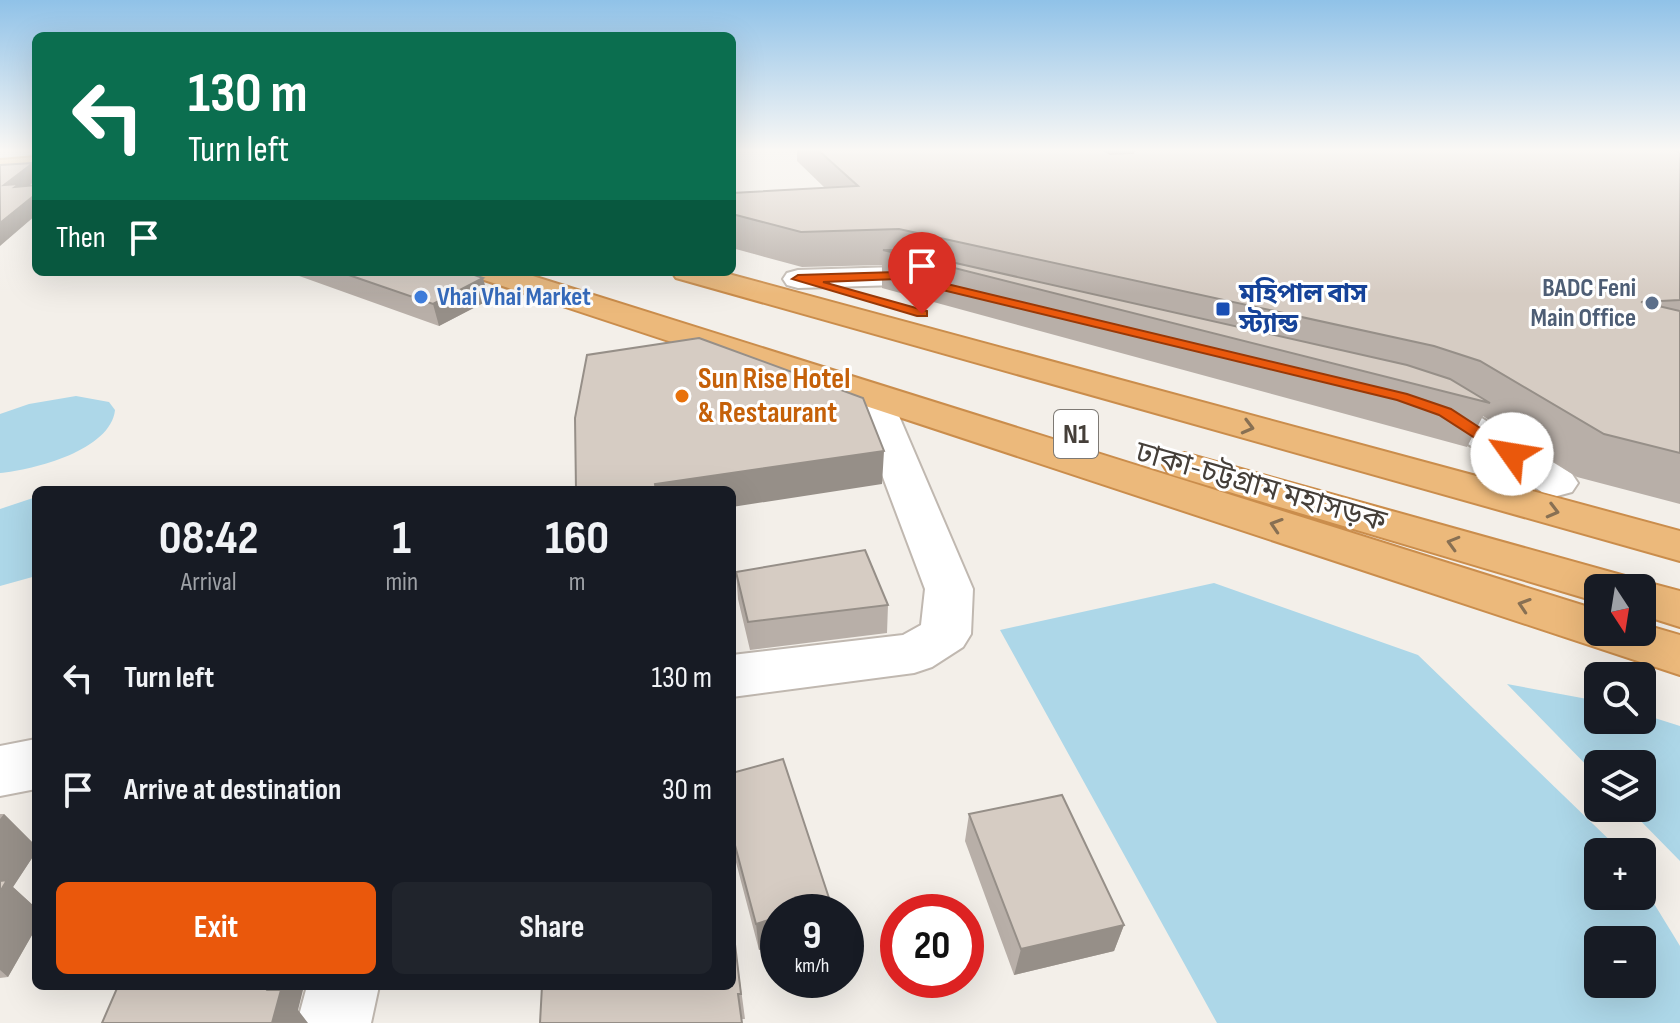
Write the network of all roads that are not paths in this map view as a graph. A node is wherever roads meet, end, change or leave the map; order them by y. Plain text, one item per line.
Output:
1 (736, 261) edge
2 (501, 276) edge
3 (560, 276) edge
4 (701, 276) edge
5 (798, 279) junction
6 (973, 294) edge
7 (1387, 393) edge
8 (871, 395) junction
9 (1557, 483) junction
10 (1680, 517) edge
11 (1680, 546) edge
12 (1584, 581) edge
13 (1656, 602) edge
14 (1680, 609) edge
15 (1584, 624) edge
16 (1651, 646) edge
17 (1680, 655) edge
18 (736, 675) edge
19 (32, 765) edge
20 (0, 771) edge
21 (342, 990) edge
22 (334, 1023) edge

1 - 5 highway
2 - 8 highway
12 -> 3 highway, ঢাকা-চট্টগ্রাম মহাসড়ক / N1
4 -> 11 highway, ঢাকা-চট্টগ্রাম মহাসড়ক / N1
5 - 6 street
5 - 9 highway
7 - 9 street
15 -> 8 highway
8 - 18 street
9 - 10 highway
13 - 14 highway
16 - 17 highway
19 - 20 street
21 - 22 street

